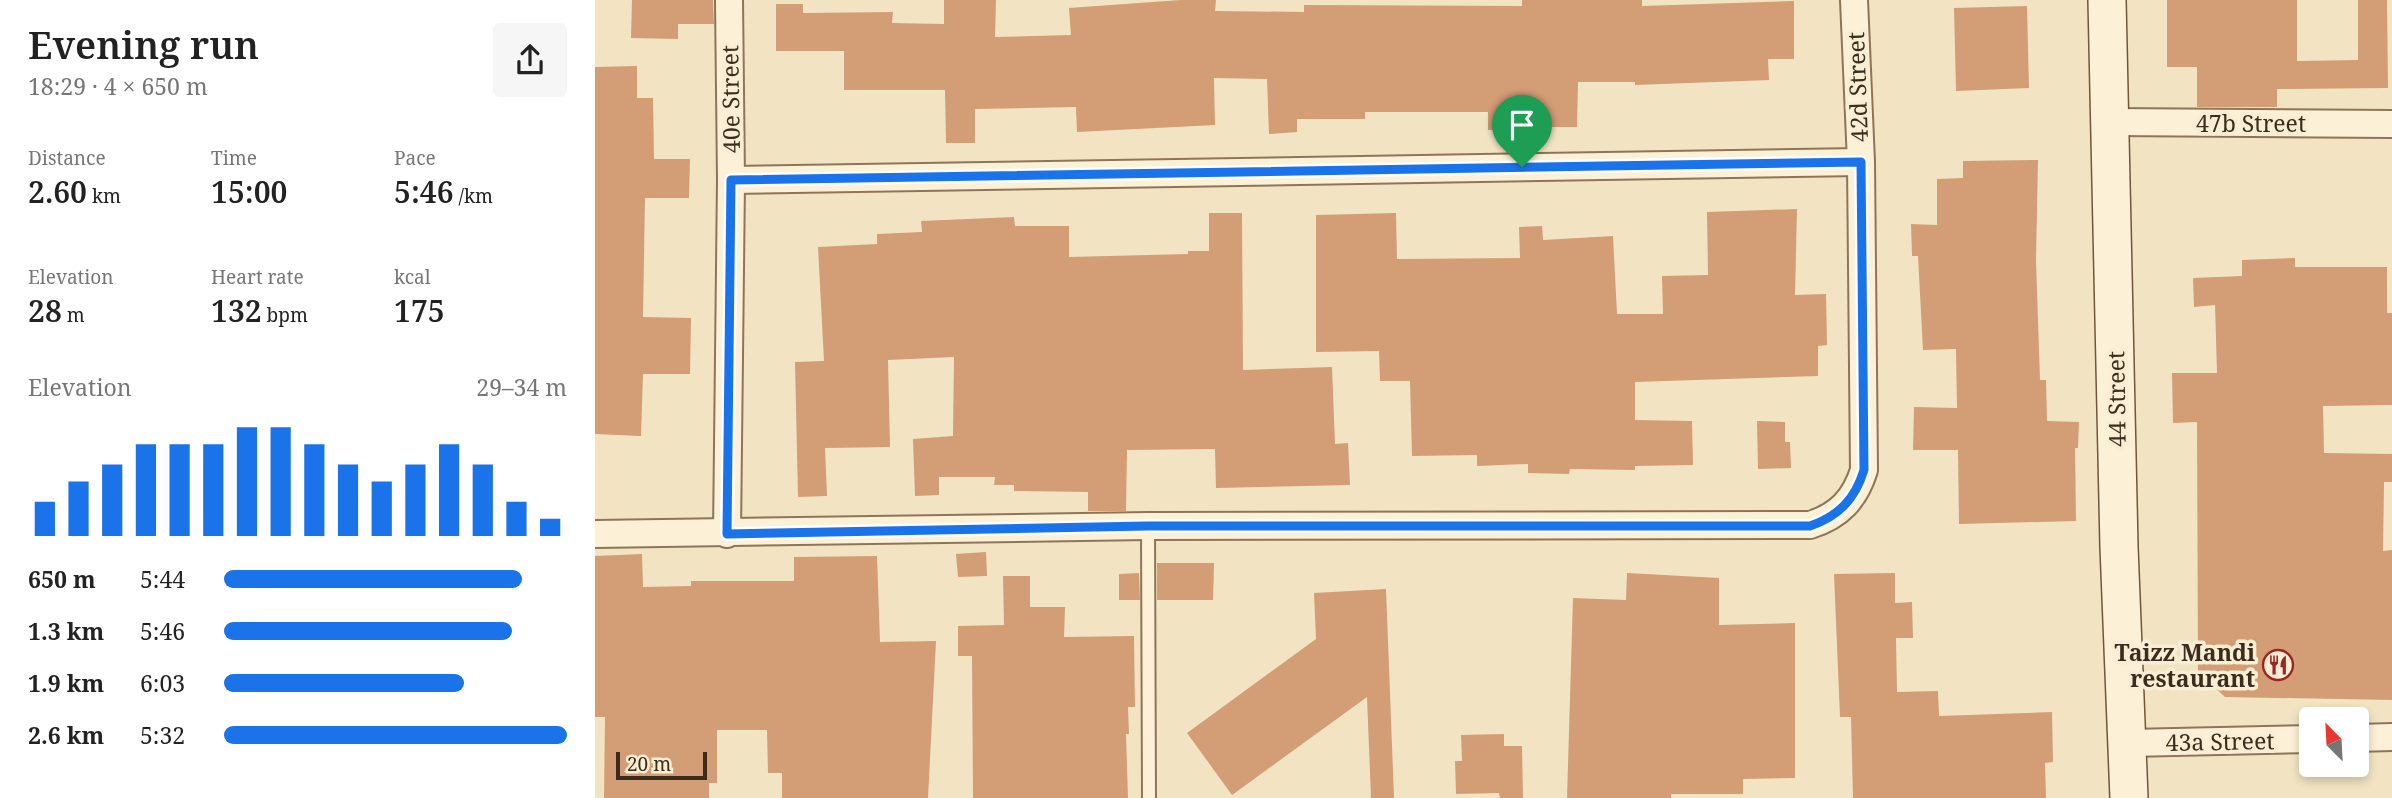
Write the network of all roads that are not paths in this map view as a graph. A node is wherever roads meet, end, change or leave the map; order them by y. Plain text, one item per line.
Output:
1 (729, 0) edge
2 (1854, 0) edge
3 (2107, 0) edge
4 (2111, 122) junction
5 (2392, 124) edge
6 (1861, 162) junction
7 (731, 180) junction
8 (1148, 526) junction
9 (595, 534) edge
10 (727, 534) junction
11 (2392, 737) edge
12 (2369, 738) edge
13 (2299, 739) edge
14 (2129, 743) junction
15 (1149, 798) edge
16 (2129, 798) edge

1 - 7 street, 40e Street
2 - 6 street, 42d Street
3 - 4 street, 44 Street
4 - 5 street, 47b Street
4 - 14 street, 44 Street
6 - 7 street
6 - 8 street, 42d Street
7 - 10 street, 40e Street
8 - 10 street
8 - 15 lane
9 - 10 street
11 - 12 street
13 - 14 street, 43a Street
14 - 16 street, 44 Street

